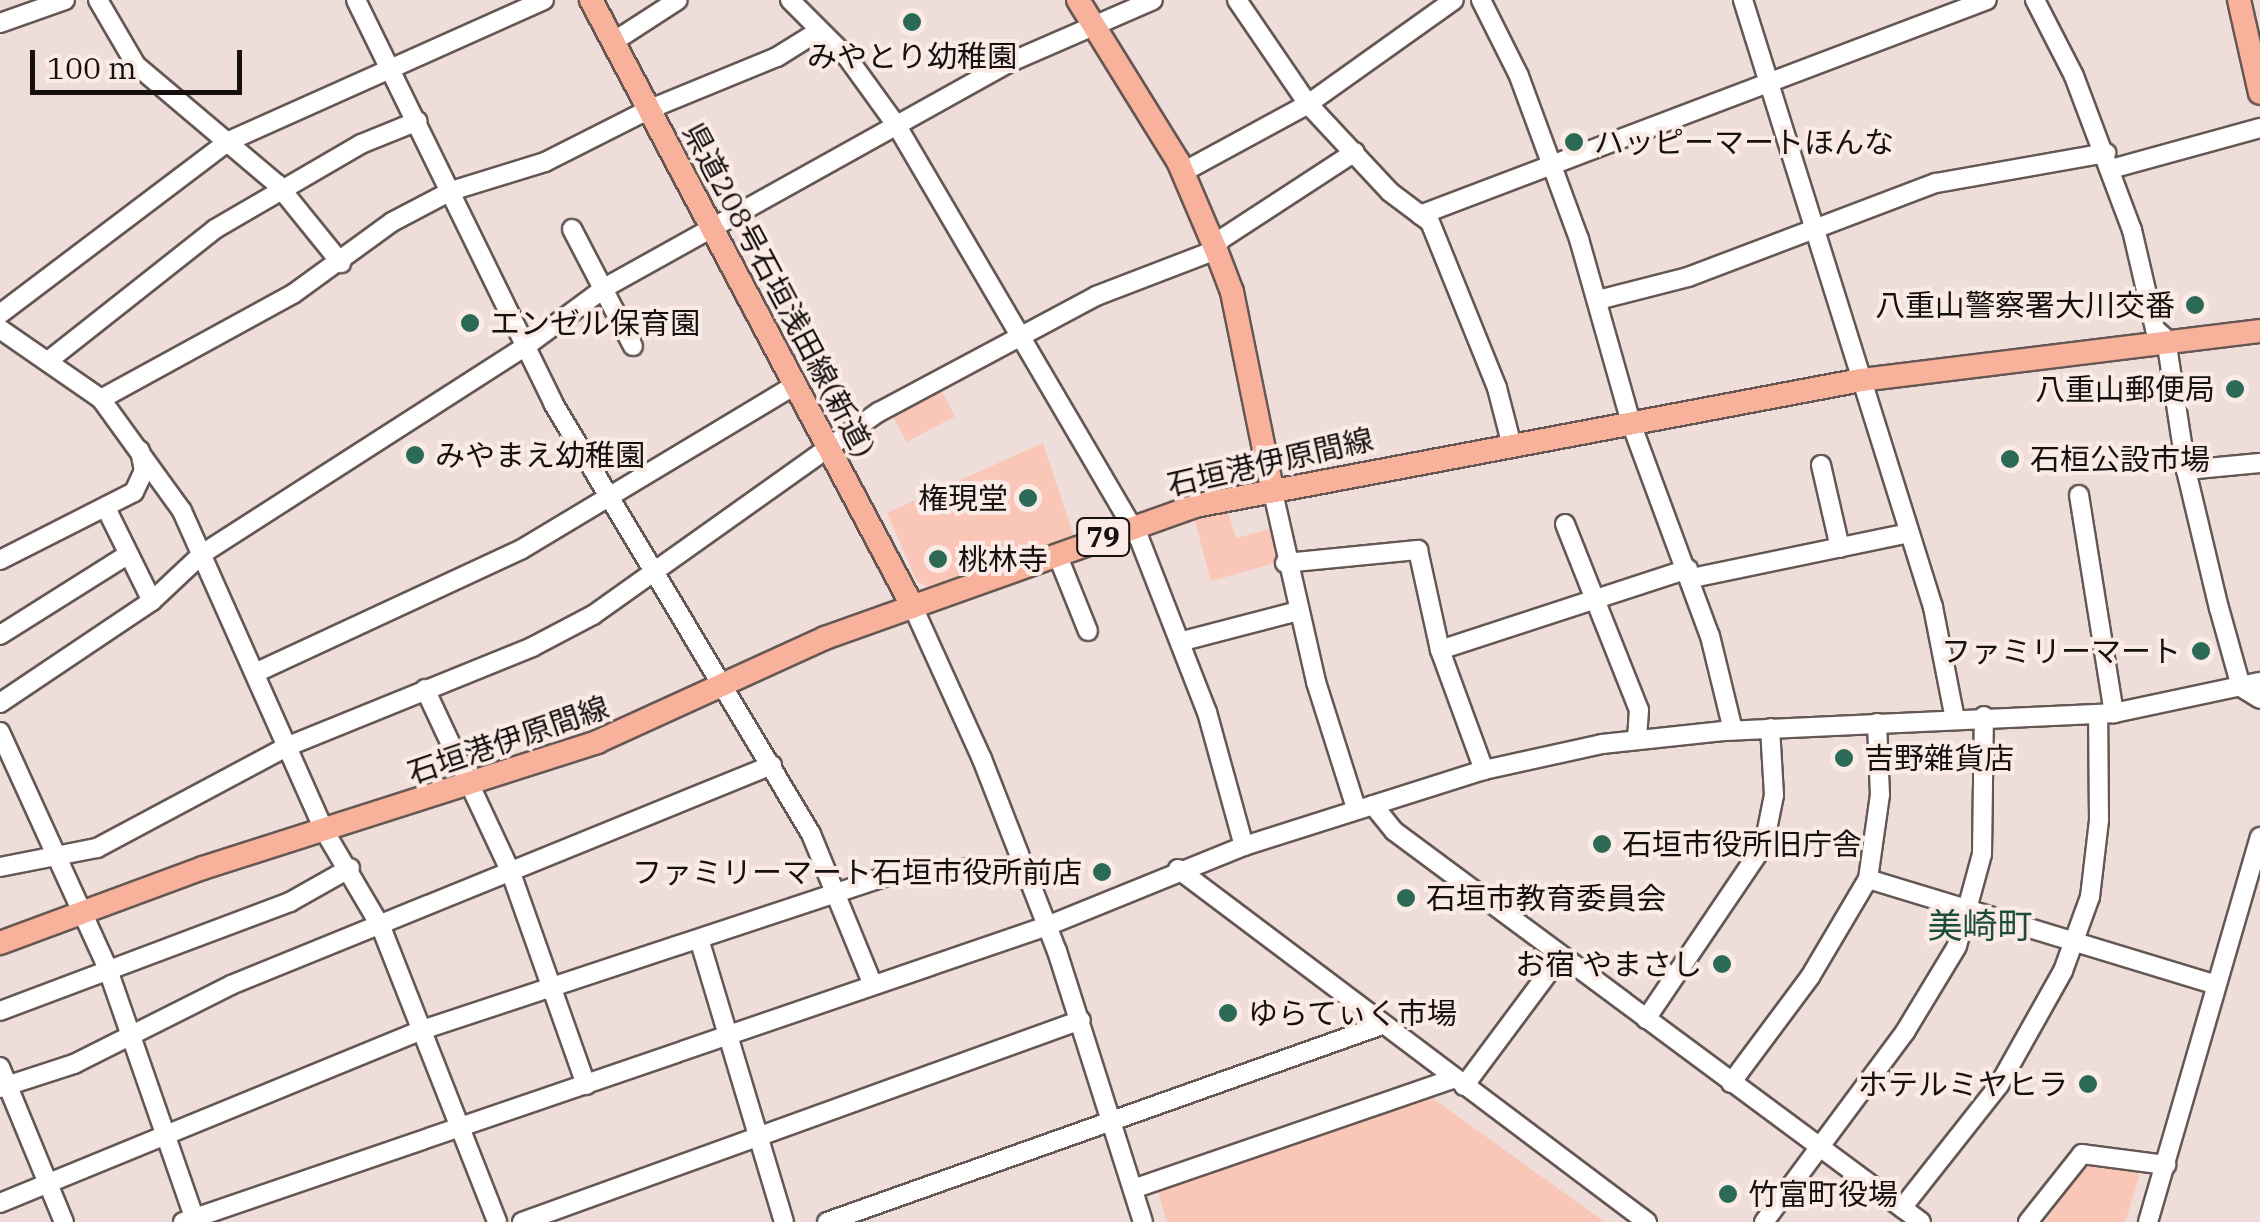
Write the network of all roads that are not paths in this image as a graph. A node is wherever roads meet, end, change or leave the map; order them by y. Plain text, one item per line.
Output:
1 (66, 0) edge
2 (98, 0) edge
3 (356, 0) edge
4 (544, 0) edge
5 (592, 0) edge
6 (678, 0) edge
7 (790, 0) edge
8 (1078, 0) edge
9 (1153, 0) edge
10 (1237, 0) edge
11 (1454, 0) edge
12 (1481, 0) edge
13 (1744, 0) edge
14 (1986, 0) edge
15 (2035, 0) edge
16 (2238, 0) edge
17 (0, 23) edge
18 (1095, 28) junction
19 (818, 32) junction
20 (613, 42) junction
21 (393, 68) junction
22 (2259, 82) edge
23 (1766, 86) junction
24 (1308, 104) junction
25 (650, 108) junction
26 (418, 121) junction
27 (897, 126) junction
28 (2260, 128) edge
29 (229, 141) junction
30 (1355, 152) junction
31 (2108, 162) junction
32 (1553, 165) junction
33 (1183, 172) junction
34 (281, 188) junction
35 (451, 192) junction
36 (1420, 215) junction
37 (572, 228) dead end
38 (712, 228) junction
39 (1816, 231) junction
40 (1216, 250) junction
41 (342, 262) junction
42 (606, 287) junction
43 (1598, 300) junction
44 (0, 314) edge
45 (0, 330) edge
46 (2260, 331) edge
47 (1021, 334) junction
48 (2166, 338) junction
49 (634, 346) dead end
50 (525, 347) junction
51 (48, 361) junction
52 (1860, 380) junction
53 (795, 386) junction
54 (101, 399) junction
55 (1631, 423) junction
56 (139, 444) junction
57 (826, 445) junction
58 (1512, 446) junction
59 (2260, 463) edge
60 (1820, 465) dead end
61 (2186, 470) junction
62 (1272, 488) junction
63 (134, 492) junction
64 (2079, 496) dead end
65 (608, 497) junction
66 (106, 508) junction
67 (182, 511) junction
68 (1565, 524) dead end
69 (1130, 526) junction
70 (1905, 534) junction
71 (1840, 548) junction
72 (202, 554) junction
73 (1057, 554) junction
74 (126, 555) junction
75 (0, 560) edge
76 (1285, 563) junction
77 (1690, 574) junction
78 (654, 576) junction
79 (1592, 598) junction
80 (152, 601) junction
81 (913, 608) junction
82 (1298, 612) junction
83 (1088, 630) dead end
84 (0, 635) edge
85 (1182, 641) junction
86 (1440, 650) junction
87 (255, 673) junction
88 (2251, 685) edge
89 (425, 689) junction
90 (724, 689) junction
91 (2260, 699) edge
92 (0, 703) edge
93 (2106, 713) junction
94 (1984, 716) junction
95 (1955, 719) junction
96 (1877, 723) junction
97 (1770, 728) junction
98 (1733, 730) junction
99 (0, 732) edge
100 (1638, 740) junction
101 (286, 747) junction
102 (772, 765) junction
103 (1484, 770) junction
104 (469, 787) junction
105 (1365, 806) junction
106 (325, 832) junction
107 (2260, 837) edge
108 (1244, 846) junction
109 (59, 854) junction
110 (1023, 866) junction
111 (0, 867) edge
112 (350, 868) junction
113 (1178, 869) junction
114 (511, 873) junction
115 (1868, 879) junction
116 (839, 892) junction
117 (85, 914) junction
118 (1968, 914) junction
119 (1046, 926) junction
120 (381, 927) junction
121 (2075, 940) junction
122 (700, 942) junction
123 (0, 943) edge
124 (1560, 957) junction
125 (107, 967) junction
126 (873, 984) junction
127 (2216, 985) junction
128 (548, 991) junction
129 (0, 1011) edge
130 (1646, 1019) junction
131 (1081, 1020) junction
132 (1382, 1025) junction
133 (425, 1029) junction
134 (730, 1037) junction
135 (130, 1038) junction
136 (3, 1080) edge
137 (1460, 1082) junction
138 (1730, 1082) junction
139 (586, 1085) junction
140 (1112, 1120) junction
141 (464, 1129) junction
142 (760, 1135) junction
143 (168, 1136) junction
144 (1820, 1149) junction
145 (2166, 1165) junction
146 (50, 1182) junction
147 (1133, 1189) junction
148 (0, 1203) edge
149 (1902, 1208) junction
150 (191, 1221) edge
151 (64, 1222) edge
152 (497, 1222) edge
153 (522, 1222) edge
154 (784, 1222) edge
155 (826, 1222) edge
156 (1142, 1222) edge
157 (1647, 1222) edge
158 (1764, 1222) edge
159 (1921, 1222) edge
160 (2028, 1222) edge
161 (2148, 1222) edge

1 - 17 street
2 - 29 street
3 - 21 street
4 - 21 street
5 - 20 main road, 県道208号石垣浅田線(新道)
6 - 20 street
7 - 19 street
8 - 18 main road
9 - 18 street
10 - 24 street
11 - 24 street
12 - 32 street
13 - 23 street
14 - 23 street
15 - 31 street
16 - 22 main road
18 - 27 street
18 - 33 main road
19 - 25 street
19 - 27 street
20 - 25 main road, 県道208号石垣浅田線(新道)
21 - 26 street
21 - 29 street
23 - 32 street
23 - 39 street
24 - 30 street
24 - 33 street
25 - 35 street
25 - 38 main road, 県道208号石垣浅田線(新道)
26 - 34 street
26 - 35 street
27 - 38 street
27 - 47 street
28 - 31 street
29 - 34 street
29 - 44 street
30 - 36 street
30 - 40 street
31 - 39 street
31 - 48 street
32 - 36 street
32 - 43 street
33 - 40 main road
34 - 41 street
34 - 51 street
35 - 41 street
35 - 50 street
36 - 58 street
37 - 42 street
38 - 42 street
38 - 53 main road, 県道208号石垣浅田線(新道)
39 - 43 street
39 - 52 street
40 - 47 street
40 - 62 main road
41 - 54 street
42 - 49 street
42 - 50 street
43 - 55 street
45 - 51 street
46 - 48 main road, 石垣港伊原間線 / 79
47 - 57 street
47 - 69 street
48 - 52 main road, 石垣港伊原間線 / 79
48 - 61 street
50 - 65 street
50 - 72 street
51 - 54 street
52 - 55 main road, 石垣港伊原間線 / 79
52 - 70 street
53 - 57 main road, 県道208号石垣浅田線(新道)
53 - 65 street
54 - 56 street
55 - 58 main road, 石垣港伊原間線 / 79
55 - 77 street
56 - 63 street
56 - 67 street
57 - 78 street
57 - 81 main road, 県道208号石垣浅田線(新道)
58 - 62 main road, 石垣港伊原間線 / 79
59 - 61 street
60 - 71 street
61 - 88 street
62 - 69 main road, 石垣港伊原間線 / 79
62 - 76 street
63 - 66 street
63 - 67 street
64 - 93 street
65 - 78 street
65 - 87 street
66 - 74 street
66 - 75 street
67 - 72 street
68 - 79 street
69 - 73 main road, 石垣港伊原間線 / 79
69 - 85 street
70 - 71 street
70 - 95 street
71 - 77 street
72 - 80 street
72 - 87 street
73 - 81 main road, 石垣港伊原間線 / 79
73 - 83 street
74 - 80 street
74 - 84 street
76 - 82 street
76 - 86 street
77 - 79 street
77 - 98 street
78 - 89 street
78 - 90 street
79 - 86 street
79 - 100 street
80 - 92 street
81 - 90 main road, 石垣港伊原間線 / 79
81 - 110 street
82 - 85 street
82 - 105 street
85 - 108 street
86 - 103 street
87 - 101 street
88 - 91 street
88 - 93 street
89 - 101 street
89 - 104 street
90 - 102 street
90 - 104 main road, 石垣港伊原間線 / 79
93 - 94 street
93 - 121 street
94 - 95 street
94 - 118 street
95 - 96 street
96 - 97 street
96 - 115 street
97 - 98 street
97 - 130 street
98 - 100 street
99 - 109 street
100 - 103 street
101 - 106 street
101 - 109 street
102 - 114 street
102 - 116 street
103 - 105 street
104 - 106 main road, 石垣港伊原間線 / 79
104 - 114 street
105 - 108 street
105 - 124 street
106 - 112 street
106 - 117 main road, 石垣港伊原間線 / 79
107 - 127 street
108 - 113 street
109 - 111 street
109 - 117 street
110 - 116 street
110 - 119 street
112 - 120 street
112 - 125 street
113 - 119 street
113 - 132 street
114 - 120 street
114 - 128 street
115 - 118 street
115 - 138 street
116 - 122 street
116 - 126 street
117 - 123 main road, 石垣港伊原間線 / 79
117 - 125 street
118 - 121 street
118 - 144 street
119 - 126 street
119 - 131 street
120 - 133 street
120 - 135 street
121 - 127 street
121 - 149 street
122 - 128 street
122 - 134 street
124 - 130 street
124 - 137 street
125 - 129 street
125 - 135 street
126 - 134 street
127 - 145 street
128 - 133 street
128 - 139 street
130 - 138 street
131 - 140 street
131 - 142 street
132 - 137 street
132 - 140 street
133 - 141 street
133 - 143 street
134 - 139 street
134 - 142 street
135 - 136 street
135 - 143 street
136 - 146 street
137 - 147 street
137 - 157 street
138 - 144 street
139 - 141 street
140 - 147 street
140 - 155 street
141 - 150 street
141 - 152 street
142 - 153 street
142 - 154 street
143 - 146 street
143 - 150 street
144 - 149 street
144 - 158 street
145 - 160 street
145 - 161 street
146 - 148 street
146 - 151 street
147 - 156 street
149 - 159 street

